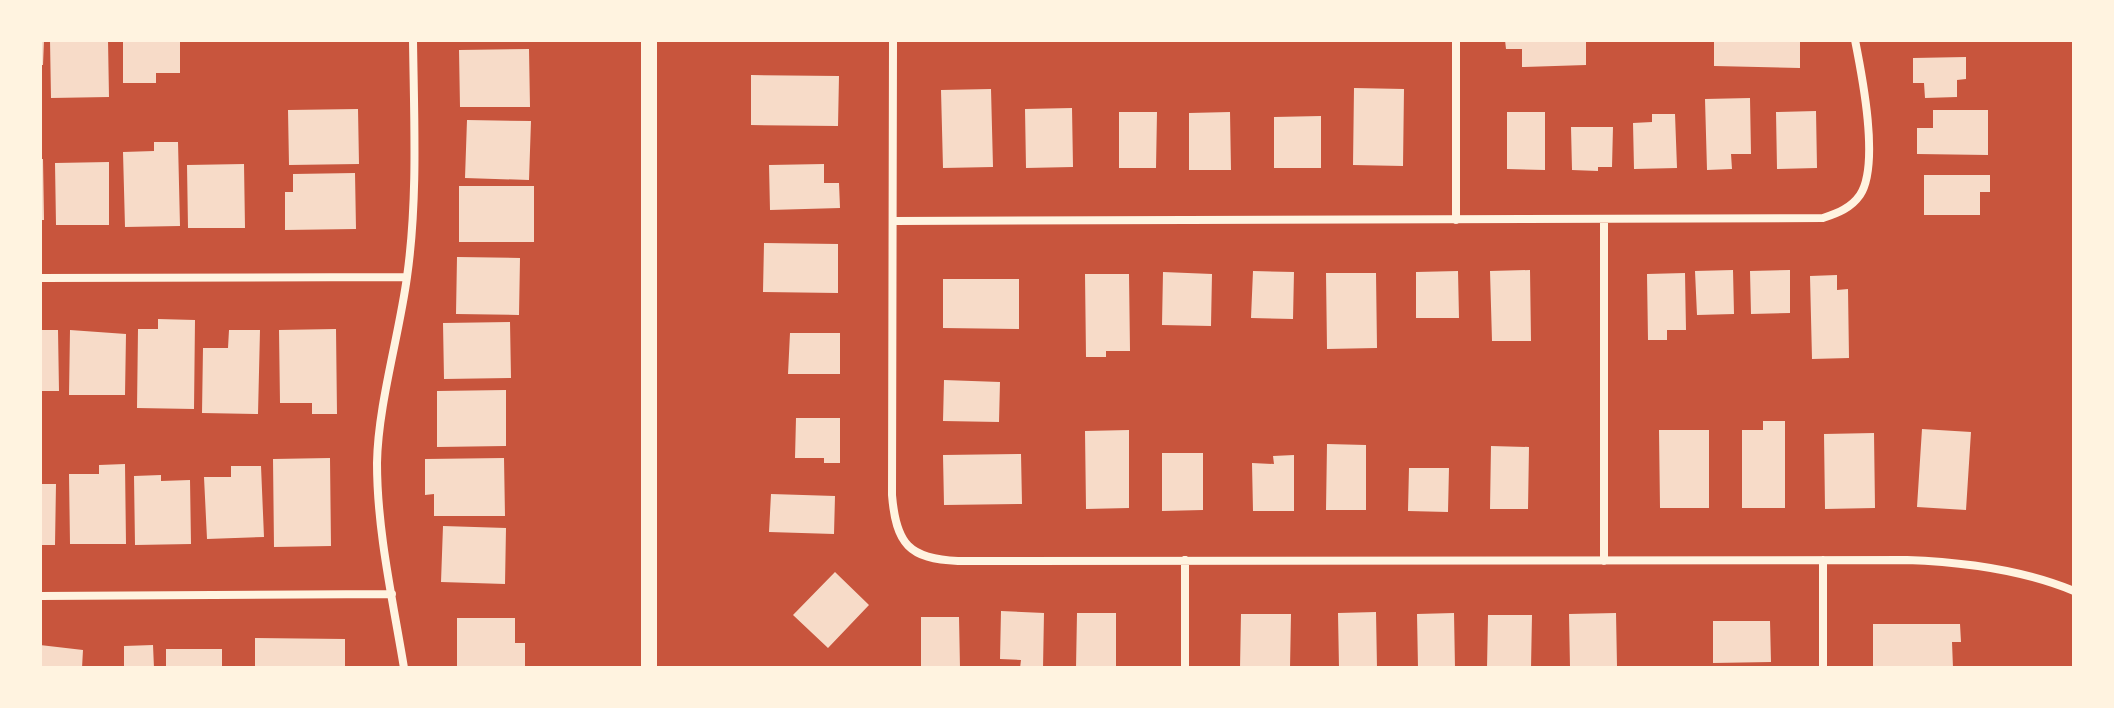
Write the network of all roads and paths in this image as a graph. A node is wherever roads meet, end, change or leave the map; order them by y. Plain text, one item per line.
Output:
1 (413, 40) edge
2 (649, 40) edge
3 (893, 40) edge
4 (1456, 40) edge
5 (1855, 40) edge
6 (1604, 219) junction
7 (1456, 220) junction
8 (893, 221) junction
9 (407, 277) junction
10 (40, 278) edge
11 (1185, 560) junction
12 (1823, 560) junction
13 (1604, 561) junction
14 (2074, 591) edge
15 (392, 594) junction
16 (40, 596) edge
17 (404, 668) edge
18 (649, 668) edge
19 (1185, 668) edge
20 (1823, 668) edge

1 - 9 street
2 - 18 main road
3 - 8 street
4 - 7 street
5 - 6 street
6 - 7 street
6 - 13 street
7 - 8 street
8 - 11 street
9 - 10 street
9 - 15 street
11 - 13 street
11 - 19 street
12 - 13 street
12 - 14 street
12 - 20 street
15 - 16 street
15 - 17 street

